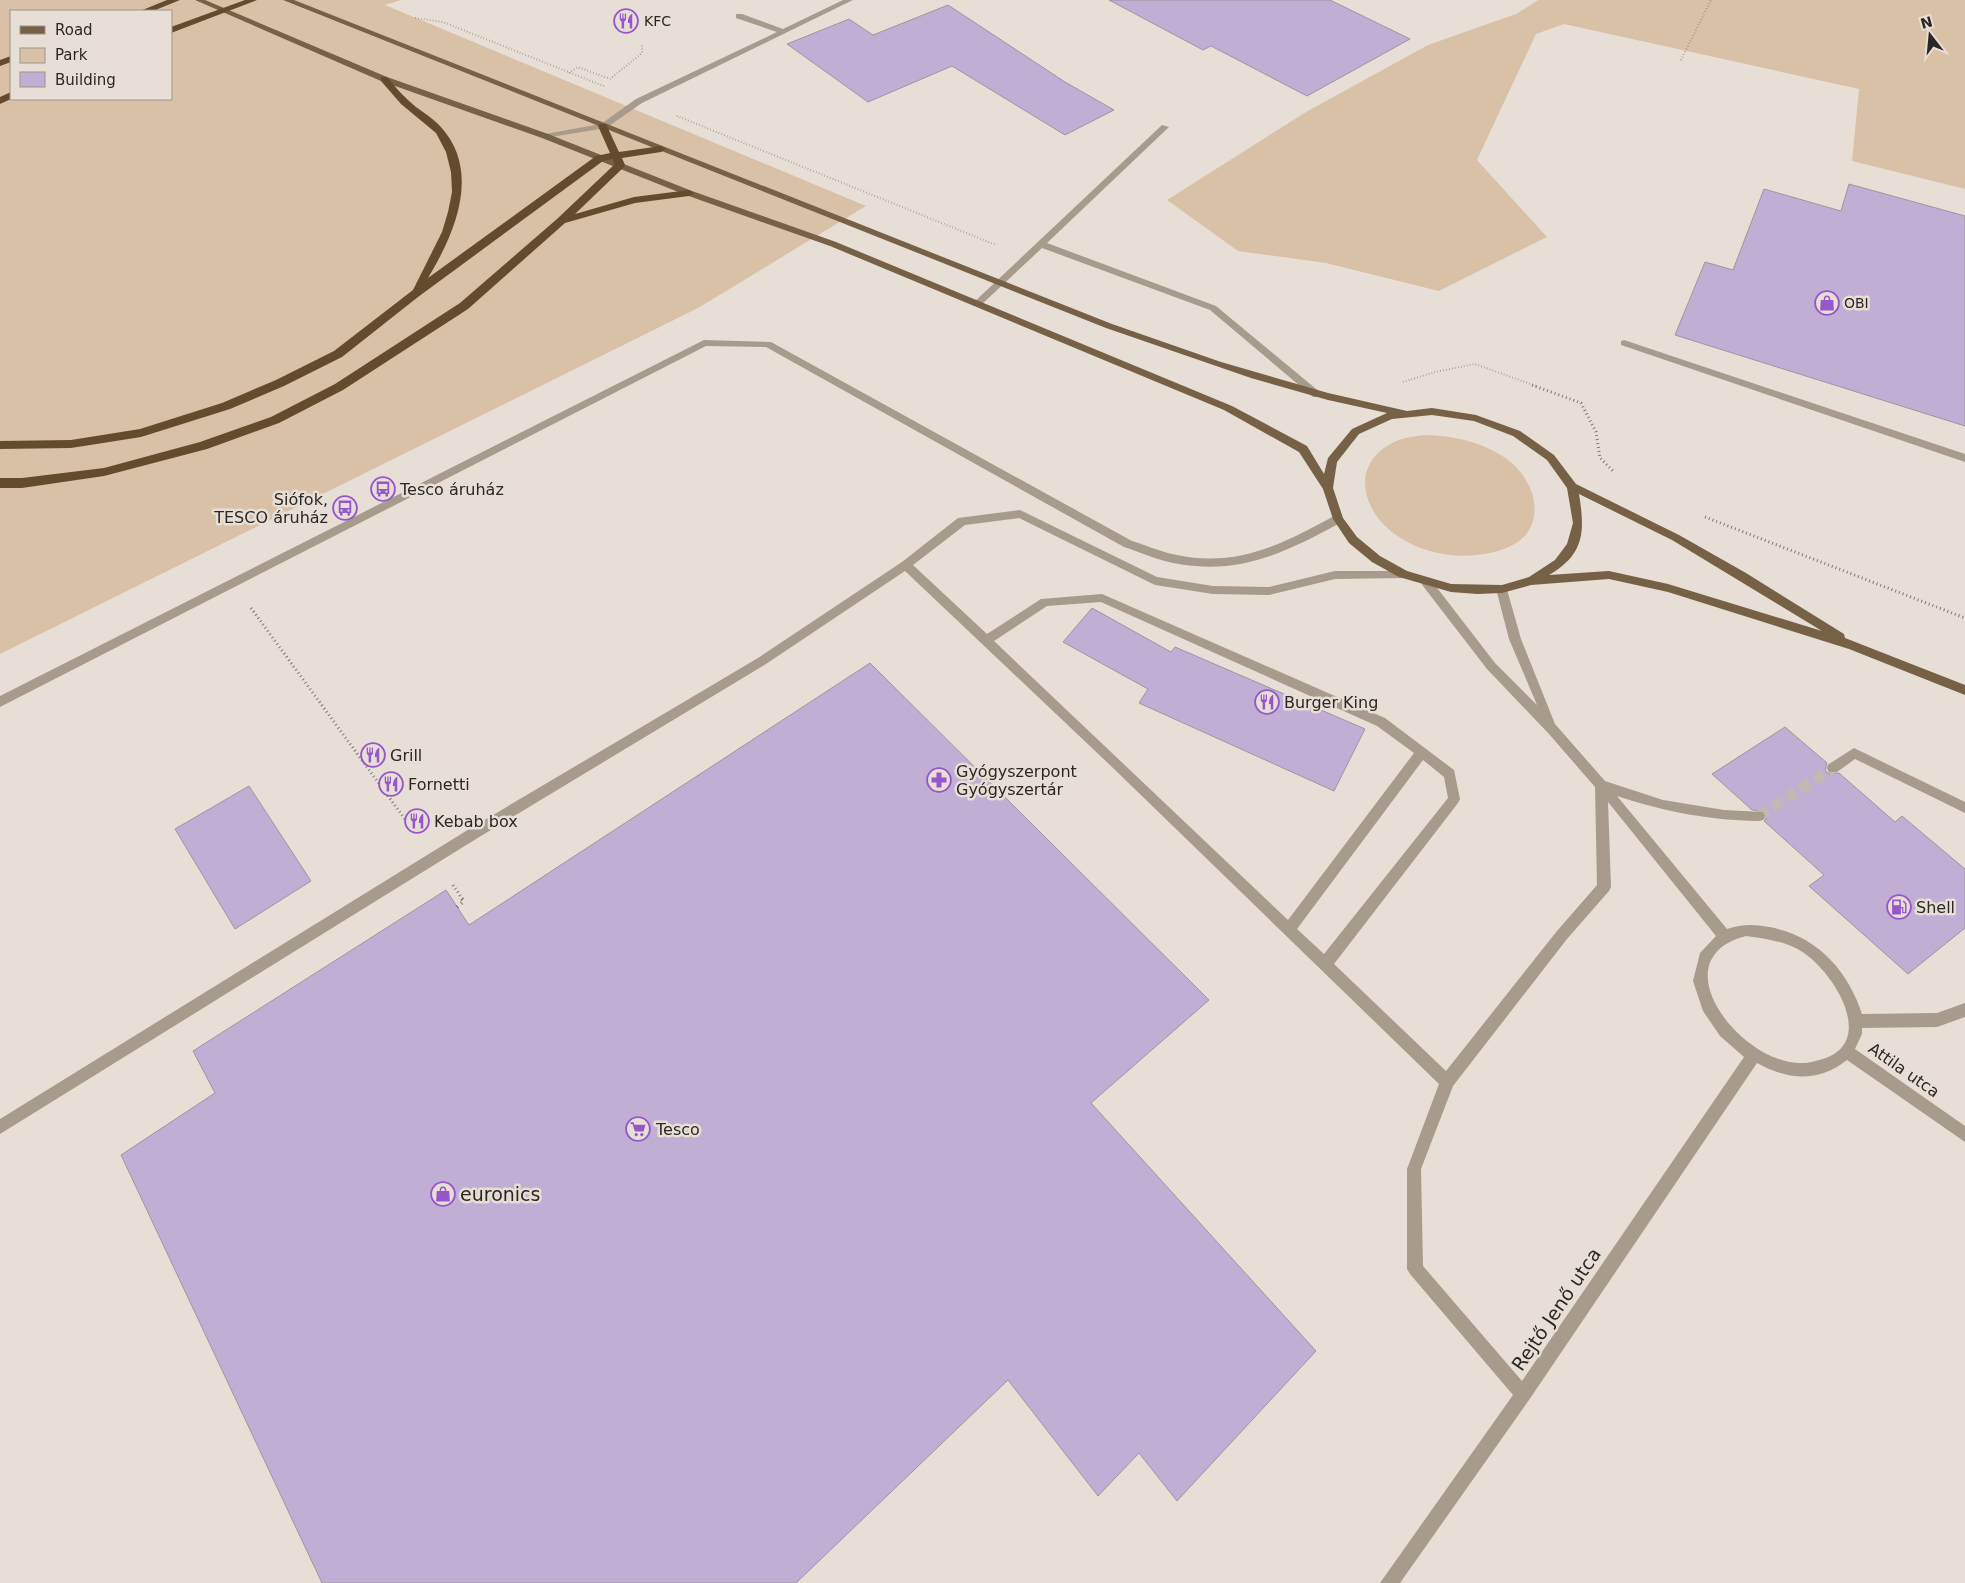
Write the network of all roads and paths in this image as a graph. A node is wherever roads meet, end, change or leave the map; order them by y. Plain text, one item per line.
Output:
1 (176, 0) edge
2 (199, 0) edge
3 (253, 0) edge
4 (287, 0) edge
5 (849, 0) edge
6 (1711, 0) edge
7 (148, 10) edge
8 (406, 16) dead end
9 (739, 16) dead end
10 (172, 30) edge
11 (782, 31) junction
12 (642, 45) dead end
13 (1681, 60) dead end
14 (569, 73) junction
15 (384, 79) junction
16 (639, 101) junction
17 (603, 126) junction
18 (1165, 127) dead end
19 (545, 136) junction
20 (661, 149) junction
21 (600, 158) junction
22 (618, 160) junction
23 (690, 193) junction
24 (561, 221) junction
25 (1041, 244) junction
26 (1027, 257) junction
27 (1002, 282) junction
28 (414, 294) junction
29 (977, 304) junction
30 (1624, 343) dead end
31 (1547, 390) dead end
32 (1318, 395) junction
33 (1403, 413) junction
34 (0, 445) edge
35 (1965, 458) edge
36 (1619, 477) dead end
37 (0, 483) edge
38 (1572, 487) junction
39 (1328, 488) junction
40 (1704, 516) dead end
41 (1338, 519) junction
42 (906, 565) junction
43 (1403, 574) junction
44 (1532, 580) junction
45 (1426, 582) junction
46 (233, 583) junction
47 (1502, 589) junction
48 (1965, 618) edge
49 (986, 640) junction
50 (1852, 645) junction
51 (1965, 690) edge
52 (0, 702) edge
53 (1553, 730) junction
54 (1421, 753) junction
55 (1833, 768) tunnel mouth
56 (1601, 786) junction
57 (1965, 808) edge
58 (1760, 816) tunnel mouth
59 (434, 858) junction
60 (457, 907) dead end
61 (1289, 929) junction
62 (1725, 936) junction
63 (1325, 964) junction
64 (1965, 1010) edge
65 (1856, 1021) junction
66 (1847, 1051) junction
67 (1753, 1056) junction
68 (1447, 1082) junction
69 (0, 1127) edge
70 (1965, 1135) edge
71 (1523, 1394) junction
72 (1389, 1583) edge

1 - 7 highway
2 - 15 main road
3 - 10 highway
4 - 17 main road
5 - 11 street
6 - 13 path
8 - 14 path
9 - 11 street
11 - 16 street
12 - 14 path
14 - 16 path
15 - 19 main road
15 - 28 highway
16 - 17 street
16 - 26 path
17 - 19 street
17 - 20 main road
17 - 22 highway
18 - 25 street
19 - 21 main road
20 - 22 highway
20 - 27 main road
21 - 22 highway
21 - 28 highway
22 - 23 main road
22 - 24 highway
23 - 24 highway
23 - 29 main road
24 - 37 highway
25 - 26 street
25 - 32 street
26 - 27 street
27 - 29 street
27 - 32 main road
28 - 34 highway
29 - 39 main road
30 - 35 street
31 - 36 path
32 - 33 main road
33 - 38 main road
33 - 39 main road
38 - 44 main road
38 - 50 main road
39 - 41 main road
40 - 48 path
41 - 43 main road
41 - 46 street
42 - 43 street
42 - 49 street
42 - 59 street
43 - 45 main road
44 - 47 main road
44 - 50 main road
45 - 47 main road
45 - 53 street
46 - 52 street
46 - 59 path
47 - 53 street
49 - 54 street
49 - 61 street
50 - 51 main road
53 - 56 street
54 - 61 street
54 - 63 street
55 - 57 street
56 - 58 street
56 - 62 street
56 - 68 street
59 - 60 path
59 - 69 street
61 - 63 street
62 - 65 street
62 - 67 street
63 - 68 street
64 - 65 street
65 - 66 street
66 - 67 street
66 - 70 street, Attila utca
67 - 71 street, Rejtő Jenő utca
68 - 71 street
71 - 72 street, Rejtő Jenő utca

